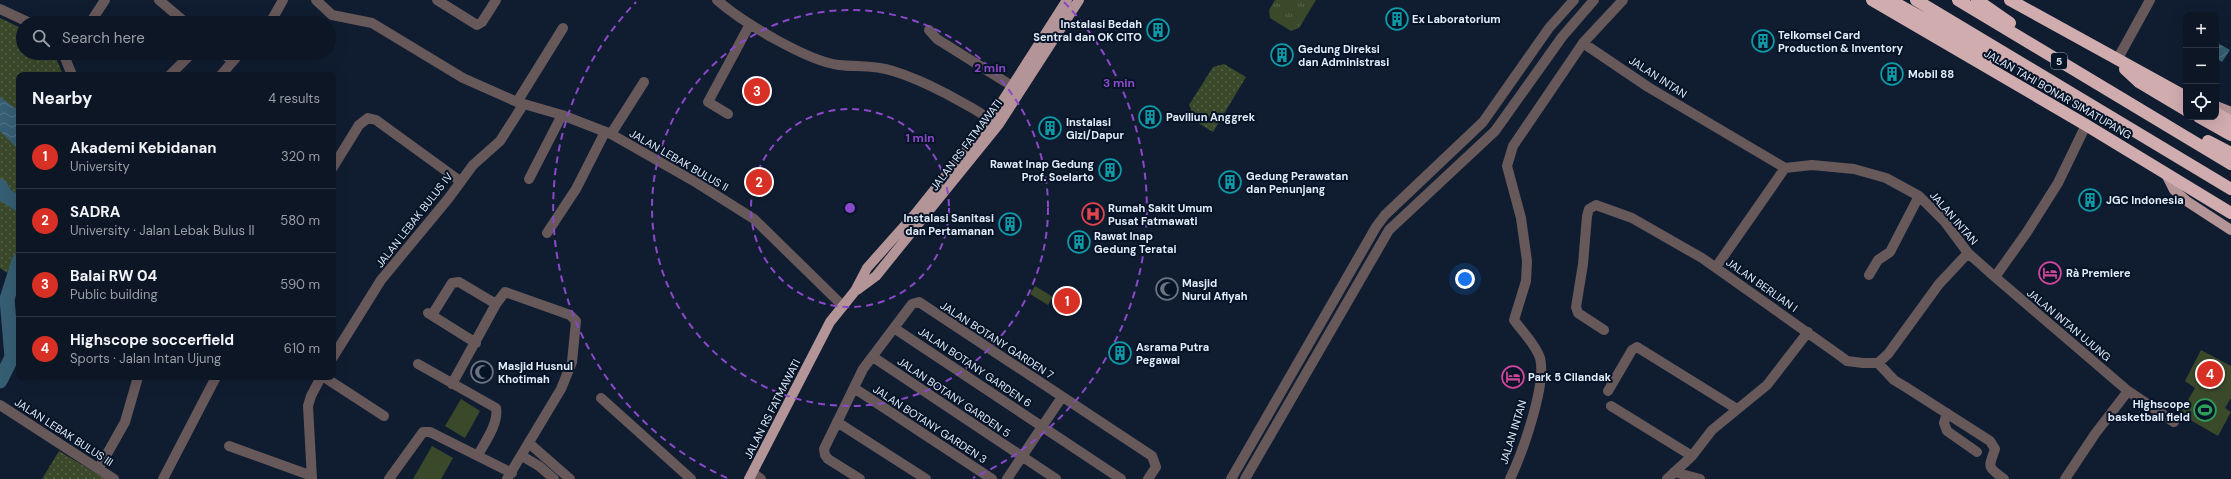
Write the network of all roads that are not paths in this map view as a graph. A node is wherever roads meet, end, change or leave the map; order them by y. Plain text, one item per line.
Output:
1 (105, 0) edge
2 (159, 0) edge
3 (283, 0) edge
4 (316, 0) edge
5 (437, 0) edge
6 (496, 0) edge
7 (1067, 0) edge
8 (1079, 0) edge
9 (1574, 0) edge
10 (1594, 0) edge
11 (1623, 0) edge
12 (1872, 0) edge
13 (1890, 0) edge
14 (1916, 0) edge
15 (1958, 0) edge
16 (1977, 0) edge
17 (2010, 0) edge
18 (2150, 0) edge
19 (720, 1) edge
20 (0, 9) edge
21 (16, 16) edge
22 (95, 16) edge
23 (178, 16) edge
24 (274, 16) edge
25 (750, 24) junction
26 (563, 28) dead end
27 (929, 30) dead end
28 (1583, 43) junction
29 (2013, 59) junction
30 (66, 60) edge
31 (185, 60) edge
32 (233, 61) edge
33 (2119, 61) junction
34 (71, 72) edge
35 (173, 72) edge
36 (224, 72) edge
37 (644, 82) dead end
38 (1012, 86) junction
39 (2183, 95) edge
40 (2119, 97) junction
41 (520, 103) junction
42 (2219, 107) edge
43 (2183, 108) edge
44 (2231, 112) edge
45 (728, 114) dead end
46 (562, 115) junction
47 (2219, 115) edge
48 (2204, 120) edge
49 (995, 122) junction
50 (2231, 122) edge
51 (2086, 125) junction
52 (2170, 127) junction
53 (608, 133) junction
54 (2231, 135) edge
55 (1470, 136) junction
56 (2192, 140) junction
57 (1481, 146) junction
58 (2231, 153) edge
59 (2181, 159) junction
60 (336, 162) edge
61 (2231, 164) edge
62 (1785, 168) junction
63 (2165, 172) junction
64 (2210, 177) junction
65 (529, 179) dead end
66 (460, 181) junction
67 (2231, 189) edge
68 (1919, 196) junction
69 (2231, 198) edge
70 (2231, 213) edge
71 (2231, 230) edge
72 (547, 233) dead end
73 (1968, 253) junction
74 (1716, 267) junction
75 (1869, 275) dead end
76 (1995, 278) junction
77 (496, 304) junction
78 (843, 306) junction
79 (894, 328) junction
80 (1604, 330) dead end
81 (1808, 332) junction
82 (476, 343) junction
83 (336, 352) edge
84 (873, 357) junction
85 (1878, 363) junction
86 (418, 364) dead end
87 (137, 380) edge
88 (214, 380) edge
89 (320, 380) edge
90 (327, 380) edge
91 (452, 384) junction
92 (854, 388) junction
93 (1608, 391) dead end
94 (2128, 391) junction
95 (1062, 397) junction
96 (601, 398) dead end
97 (0, 405) edge
98 (1611, 406) dead end
99 (1737, 409) junction
100 (1947, 412) junction
101 (384, 416) dead end
102 (837, 422) junction
103 (2174, 422) dead end
104 (1042, 426) junction
105 (530, 444) junction
106 (229, 446) dead end
107 (1977, 452) dead end
108 (478, 455) junction
109 (522, 456) junction
110 (1022, 456) junction
111 (1692, 456) junction
112 (542, 462) junction
113 (99, 468) junction
114 (509, 476) edge
115 (1671, 476) edge
116 (312, 477) edge
117 (754, 477) edge
118 (1235, 478) edge
119 (114, 479) edge
120 (163, 479) edge
121 (389, 479) edge
122 (554, 479) edge
123 (570, 479) edge
124 (691, 479) edge
125 (860, 479) edge
126 (926, 479) edge
127 (992, 479) edge
128 (1007, 479) edge
129 (1056, 479) edge
130 (1121, 479) edge
131 (1148, 479) edge
132 (1245, 479) edge
133 (1510, 479) edge
134 (1700, 479) edge
135 (2004, 479) edge
136 (2065, 479) edge

1 - 22 street
2 - 23 street
3 - 24 street
4 - 41 street, JALAN LEBAK BULUS II
5 - 6 street
7 - 38 main road, JALAN RS FATMAWATI
8 - 49 main road, JALAN RS FATMAWATI
9 - 55 street
10 - 57 street
11 - 28 street, JALAN INTAN
12 - 51 highway, JALAN TAHI BONAR SIMATUPANG
13 - 29 highway
14 - 29 highway, 5
15 - 40 highway, 5
16 - 40 highway
17 - 33 highway
18 - 33 street
19 - 25 street
20 - 21 street
25 - 45 street
25 - 49 street
26 - 41 street
27 - 38 street
28 - 62 street, JALAN INTAN
28 - 133 street, JALAN INTAN
29 - 59 highway, 5
30 - 34 street
31 - 35 street
32 - 36 street
33 - 39 highway
33 - 43 highway
37 - 53 street
38 - 49 main road, JALAN RS FATMAWATI
40 - 52 highway, 5
41 - 46 street, JALAN LEBAK BULUS II
41 - 66 street, JALAN LEBAK BULUS IV
42 - 44 main road
46 - 53 street, JALAN LEBAK BULUS II
46 - 65 street
47 - 50 highway
48 - 54 highway
49 - 78 main road, JALAN RS FATMAWATI
51 - 63 highway, JALAN TAHI BONAR SIMATUPANG
51 - 76 street
52 - 56 highway, 5
52 - 58 highway
53 - 72 street
53 - 78 street, JALAN LEBAK BULUS II
55 - 57 street
55 - 118 street
56 - 59 highway
56 - 61 highway, 5
57 - 132 street
59 - 64 highway, 5
60 - 66 street
62 - 68 street, JALAN INTAN
62 - 74 street, JALAN BERLIAN I
63 - 70 highway, JALAN TAHI BONAR SIMATUPANG
63 - 71 main road
64 - 67 highway, 5
64 - 69 highway
66 - 83 street, JALAN LEBAK BULUS IV
68 - 73 street, JALAN INTAN
68 - 75 street
73 - 76 street, JALAN INTAN
73 - 85 street
74 - 80 street
74 - 81 street, JALAN BERLIAN I
76 - 94 street, JALAN INTAN UJUNG
77 - 82 street
77 - 82 street
77 - 105 street
78 - 117 main road, JALAN RS FATMAWATI
79 - 84 street
79 - 95 street, JALAN BOTANY GARDEN 7
79 - 104 street, JALAN BOTANY GARDEN 6
81 - 85 street, JALAN BERLIAN I
81 - 99 street
82 - 91 street
84 - 92 street
84 - 110 street, JALAN BOTANY GARDEN 5
85 - 100 street
86 - 91 street
87 - 113 street
88 - 120 street
89 - 116 street
90 - 101 street
91 - 108 street
92 - 102 street
92 - 127 street, JALAN BOTANY GARDEN 3
93 - 99 street
94 - 103 street, JALAN INTAN UJUNG
94 - 136 street
95 - 104 street
95 - 131 street, JALAN BOTANY GARDEN 7
96 - 124 street
97 - 113 street, JALAN LEBAK BULUS III
98 - 111 street
99 - 111 street
100 - 107 street
100 - 135 street
102 - 125 street
102 - 126 street
104 - 110 street
104 - 130 street, JALAN BOTANY GARDEN 6
105 - 109 street
105 - 112 street
106 - 116 street
108 - 114 street
108 - 121 street
109 - 112 street
109 - 114 street
110 - 128 street
110 - 129 street, JALAN BOTANY GARDEN 5
111 - 115 street
112 - 122 street
112 - 123 street
113 - 119 street, JALAN LEBAK BULUS III
115 - 134 street

